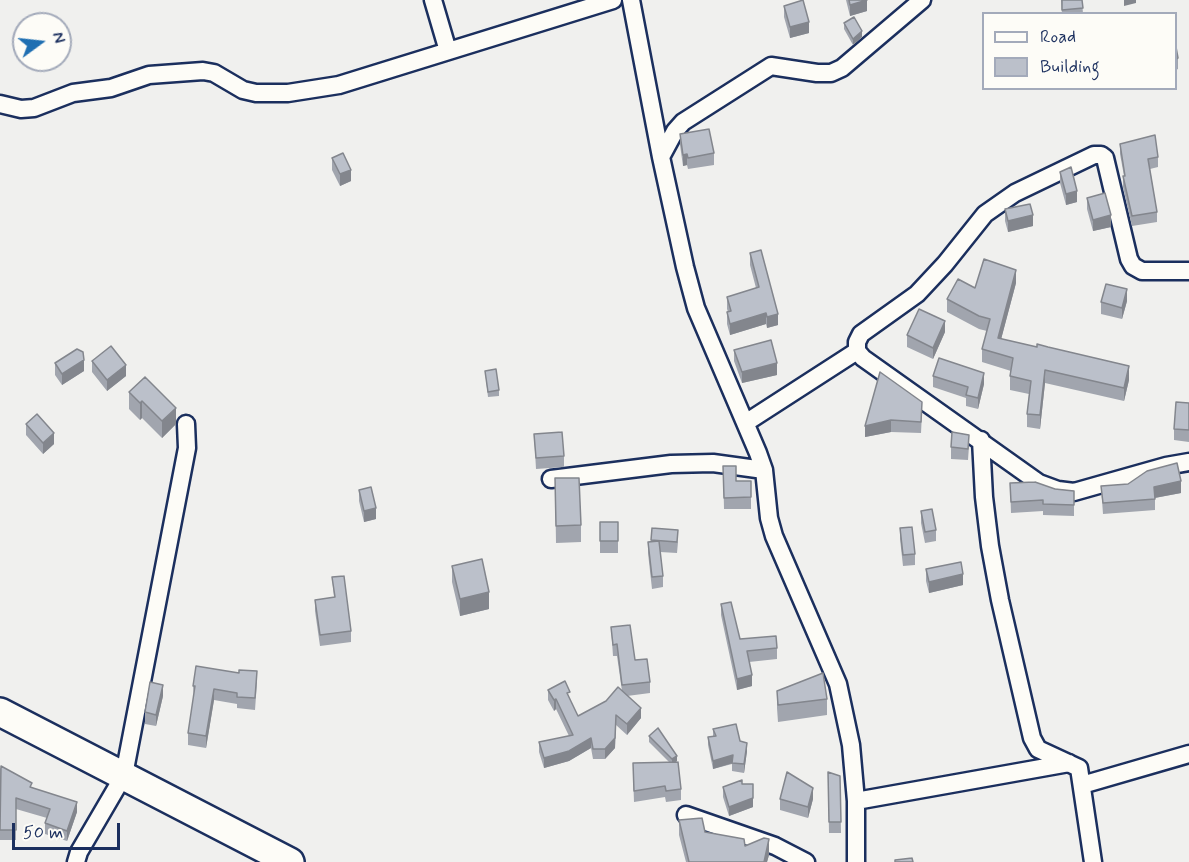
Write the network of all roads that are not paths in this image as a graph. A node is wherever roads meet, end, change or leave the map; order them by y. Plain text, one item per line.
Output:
1 (433, 0) edge
2 (613, 0) edge
3 (631, 0) edge
4 (922, 0) edge
5 (448, 51) junction
6 (0, 104) edge
7 (661, 158) junction
8 (1189, 271) edge
9 (857, 351) junction
10 (747, 422) junction
11 (186, 424) dead end
12 (981, 440) junction
13 (1189, 462) edge
14 (764, 470) junction
15 (551, 479) dead end
16 (0, 712) edge
17 (1189, 754) edge
18 (1069, 763) junction
19 (124, 775) junction
20 (1082, 785) junction
21 (856, 801) junction
22 (686, 815) dead end
23 (76, 862) edge
24 (291, 862) edge
25 (806, 862) edge
26 (856, 862) edge
27 (1093, 862) edge

1 - 5 street
2 - 5 street
3 - 7 street
4 - 7 street
5 - 6 street
7 - 10 street
8 - 9 street
9 - 10 street
9 - 12 street
10 - 14 street
11 - 19 street
12 - 13 street
12 - 18 street
14 - 15 street
14 - 21 street
16 - 19 main road
17 - 20 street
18 - 20 street
18 - 21 street
19 - 23 street
19 - 24 main road
20 - 27 street
21 - 26 street
22 - 25 street

